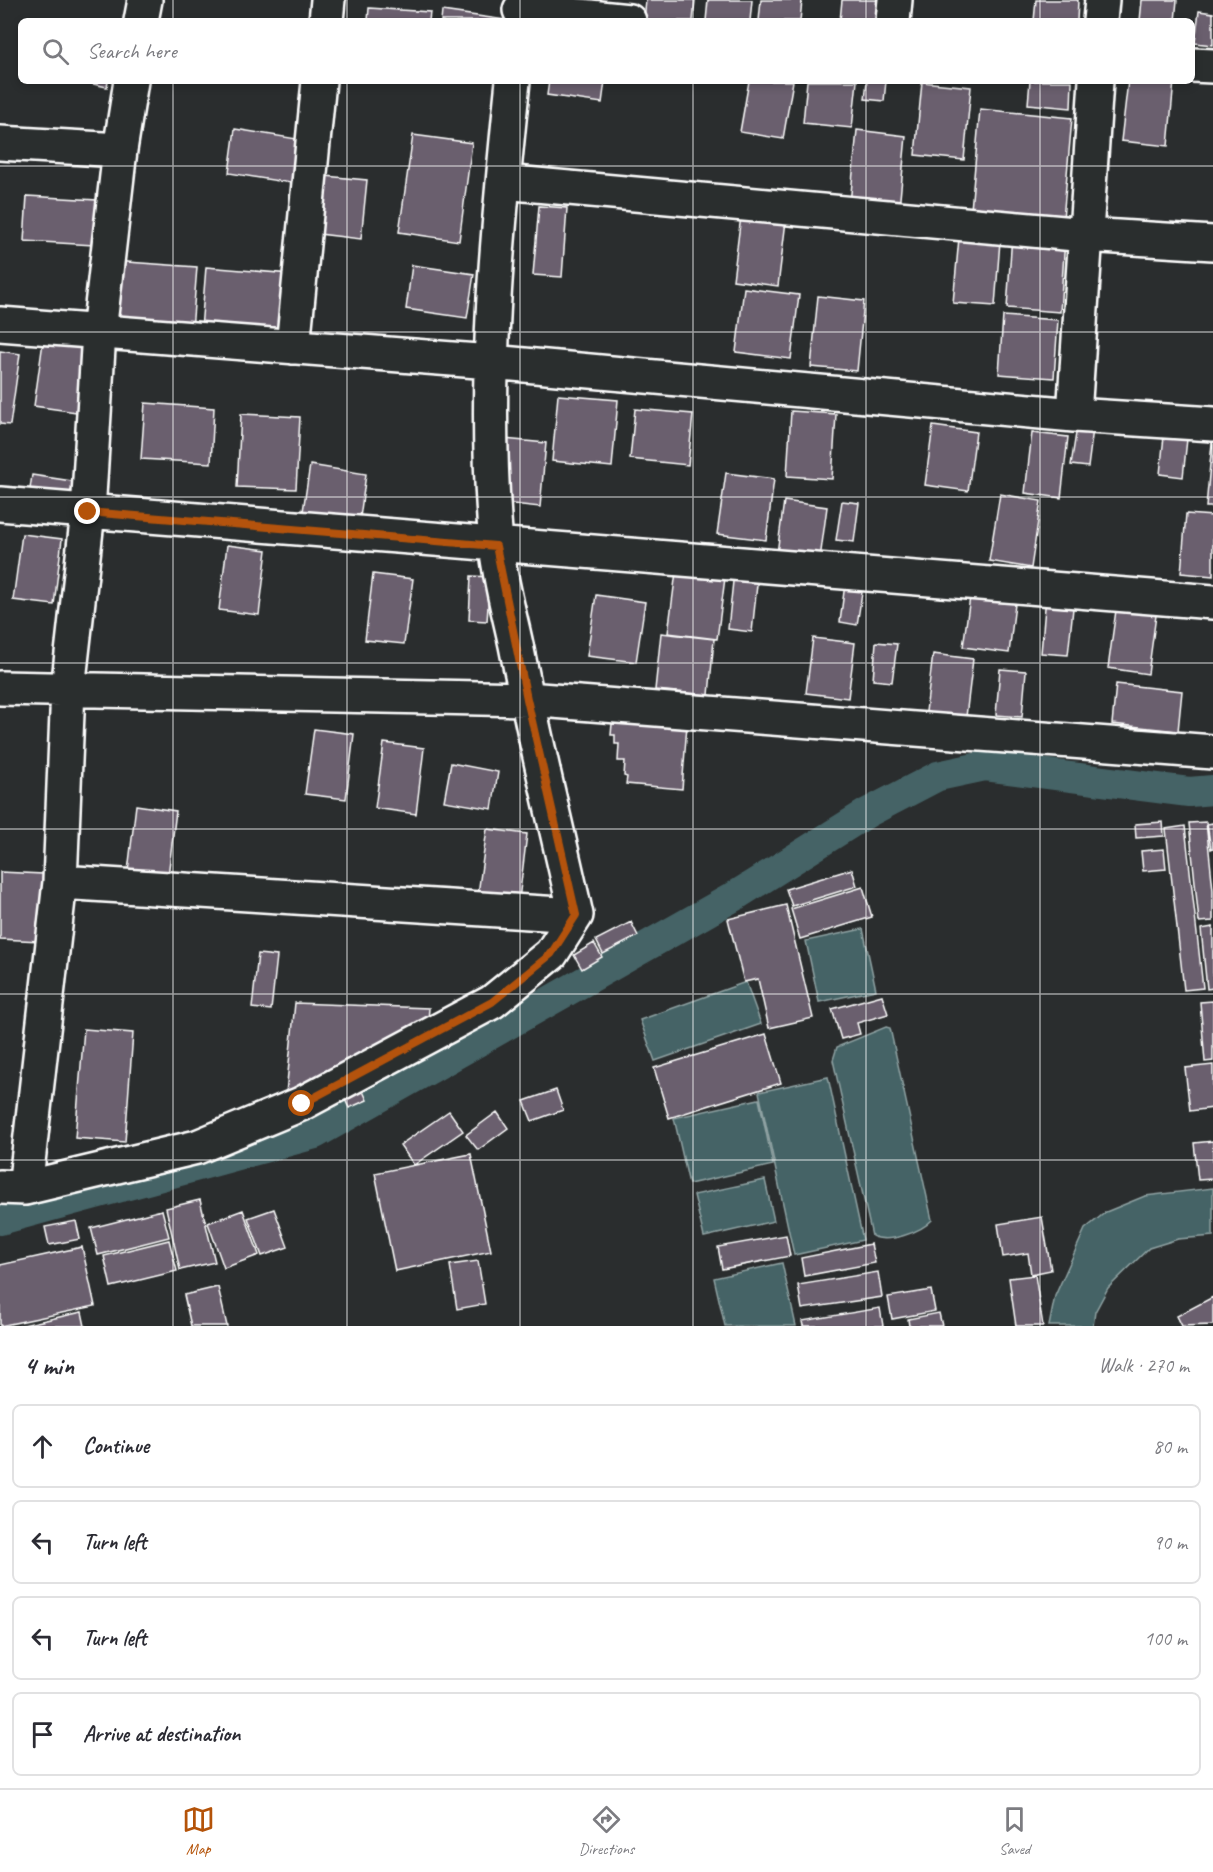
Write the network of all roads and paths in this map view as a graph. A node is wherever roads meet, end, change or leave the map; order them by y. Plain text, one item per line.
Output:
1 (144, 0) edge
2 (328, 0) edge
3 (895, 0) edge
4 (1102, 0) edge
5 (520, 10) edge
6 (141, 18) edge
7 (326, 18) edge
8 (599, 18) edge
9 (893, 18) edge
10 (1100, 18) edge
11 (1195, 65) edge
12 (1213, 66) edge
13 (131, 84) edge
14 (320, 84) edge
15 (513, 84) edge
16 (1096, 84) edge
17 (0, 142) edge
18 (120, 150) junction
19 (503, 182) junction
20 (1086, 235) junction
21 (1213, 243) edge
22 (0, 324) edge
23 (99, 332) junction
24 (293, 347) junction
25 (491, 362) junction
26 (1074, 415) junction
27 (1213, 424) edge
28 (0, 504) edge
29 (88, 512) junction
30 (496, 546) junction
31 (1213, 602) edge
32 (0, 688) edge
33 (68, 689) junction
34 (527, 699) junction
35 (1213, 752) edge
36 (60, 882) junction
37 (576, 915) junction
38 (13, 1188) edge

1 - 6 street
2 - 7 street
3 - 9 street
4 - 10 street
5 - 8 street
11 - 12 street
13 - 18 street
14 - 24 street
15 - 19 street
16 - 20 street
17 - 18 street
18 - 23 street
19 - 20 street
19 - 25 street
20 - 21 street
20 - 26 street
22 - 23 street
23 - 24 street
23 - 29 street
24 - 25 street
25 - 26 street
25 - 30 street
26 - 27 street
28 - 29 street
29 - 30 street
29 - 33 street
30 - 31 street
30 - 34 street
32 - 33 street
33 - 34 street
33 - 36 street
34 - 35 street
34 - 37 street
36 - 37 street
36 - 38 street
37 - 38 street

